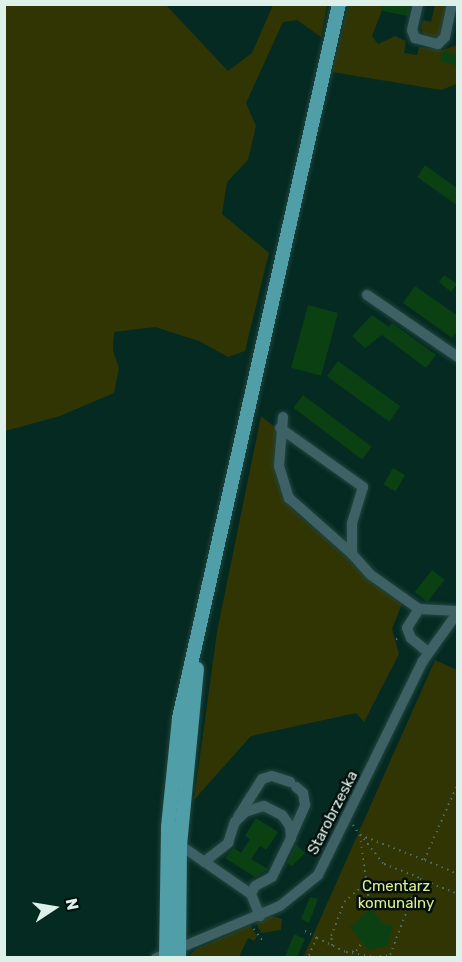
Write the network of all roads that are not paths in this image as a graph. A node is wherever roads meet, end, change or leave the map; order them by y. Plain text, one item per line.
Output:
1 (339, 4) edge
2 (418, 4) edge
3 (452, 4) edge
4 (367, 295) dead end
5 (458, 357) edge
6 (352, 554) junction
7 (208, 593) junction
8 (419, 609) junction
9 (458, 612) edge
10 (428, 652) junction
11 (235, 822) junction
12 (291, 838) junction
13 (180, 845) junction
14 (204, 861) junction
15 (251, 894) junction
16 (260, 915) junction
17 (169, 955) edge

1 - 7 main road
2 - 3 street
4 - 5 street
6 - 6 street
6 - 8 street
7 - 13 main road
7 - 17 main road
8 - 9 street
8 - 10 street
9 - 10 street, Starobrzeska
10 - 16 street, Starobrzeska
11 - 12 street
11 - 12 street
11 - 14 street
12 - 15 street
13 - 14 street
13 - 17 main road
14 - 15 street
15 - 16 street
16 - 17 street, Starobrzeska

